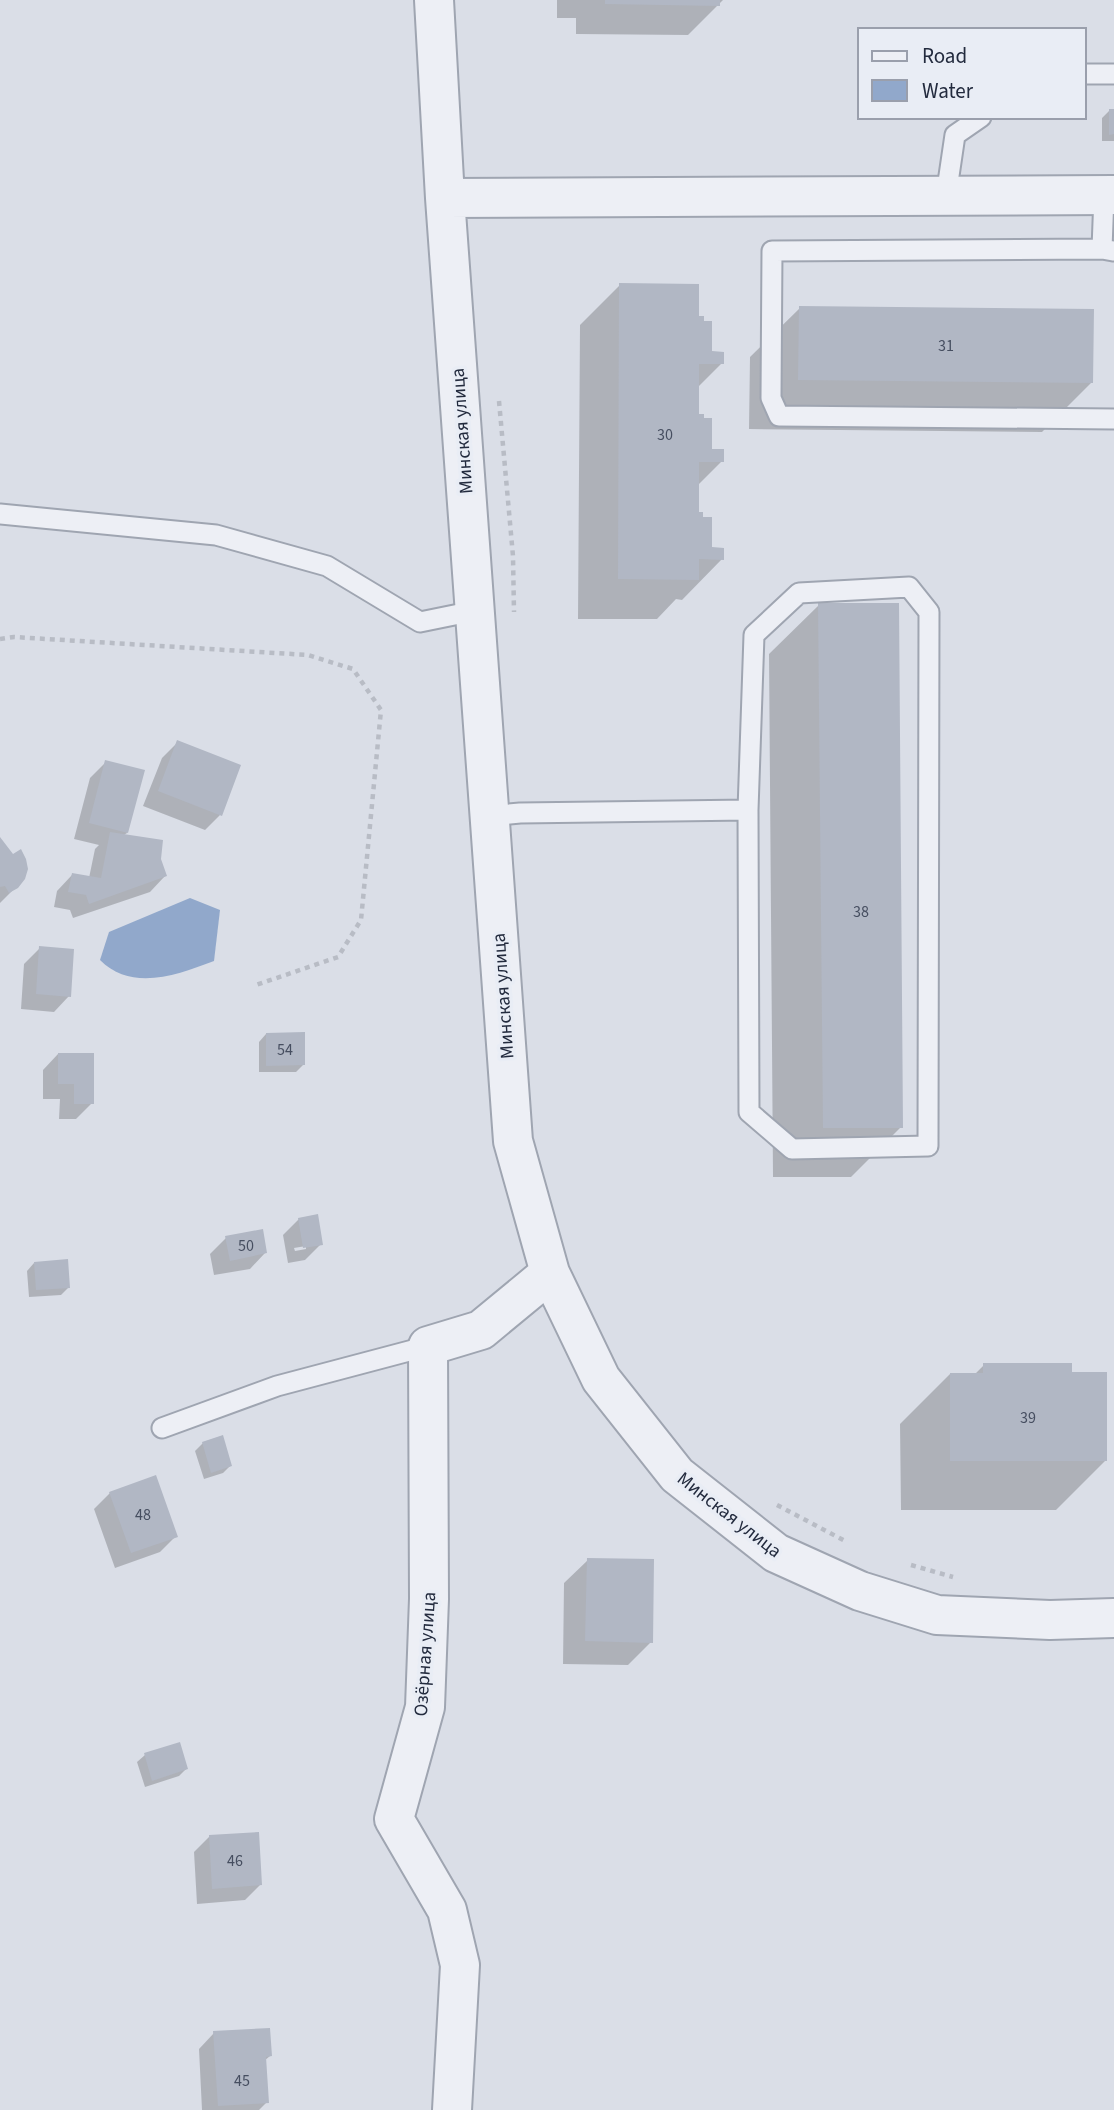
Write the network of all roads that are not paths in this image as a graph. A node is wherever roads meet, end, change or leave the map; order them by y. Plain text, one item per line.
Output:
1 (434, 0) edge
2 (1086, 74) edge
3 (1114, 74) edge
4 (978, 119) edge
5 (1109, 195) edge
6 (946, 196) junction
7 (445, 198) junction
8 (1108, 250) edge
9 (1114, 419) edge
10 (0, 514) edge
11 (474, 611) junction
12 (748, 810) junction
13 (489, 816) junction
14 (550, 1273) junction
15 (428, 1346) junction
16 (162, 1428) dead end
17 (1114, 1618) edge
18 (452, 2110) edge

1 - 7 street, Минская улица
2 - 3 lane
4 - 6 lane
5 - 6 street
5 - 8 lane
6 - 7 street
7 - 11 street, Минская улица
8 - 9 lane
10 - 11 lane
11 - 13 street, Минская улица
12 - 12 lane
12 - 13 lane
13 - 14 street, Минская улица
14 - 15 street
14 - 17 street, Минская улица
15 - 16 lane
15 - 18 street, Озёрная улица

